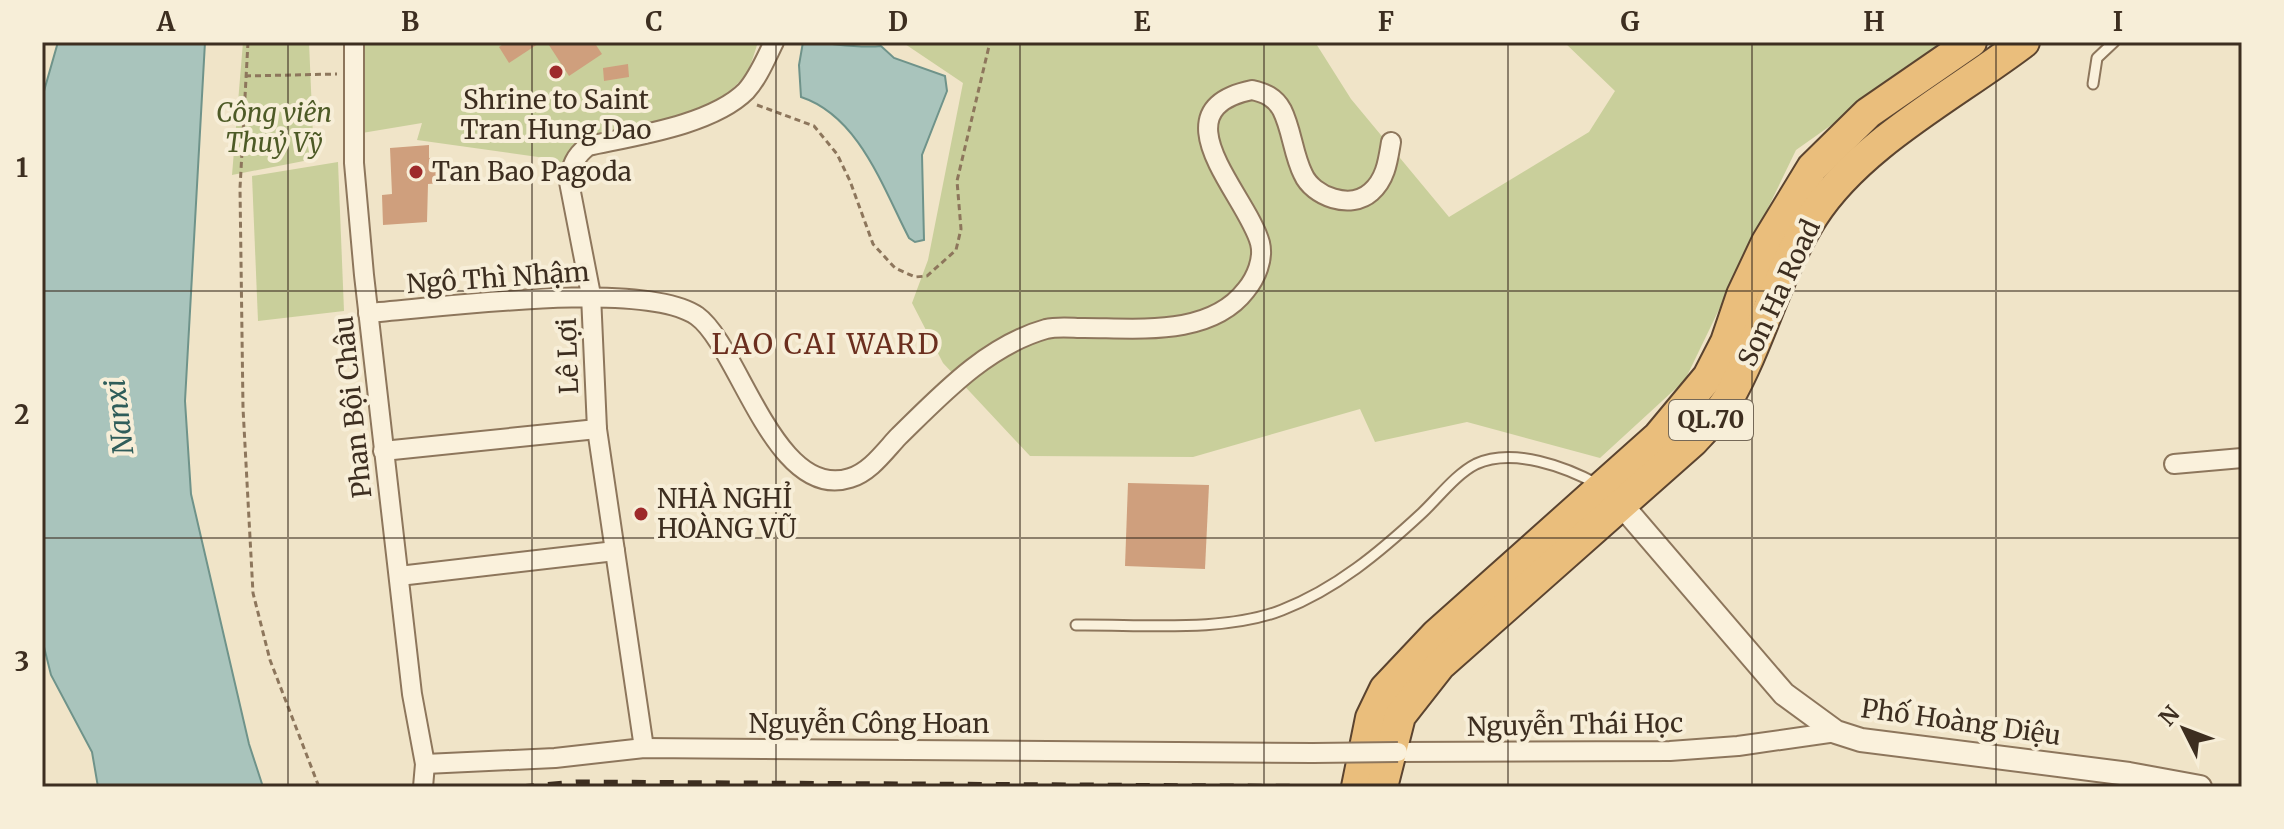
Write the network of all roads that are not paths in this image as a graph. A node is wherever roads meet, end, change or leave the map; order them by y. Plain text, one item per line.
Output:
1 (354, 42) edge
2 (774, 42) edge
3 (1971, 42) edge
4 (2024, 42) edge
5 (2114, 42) edge
6 (2093, 84) dead end
7 (1391, 142) dead end
8 (591, 295) junction
9 (368, 313) junction
10 (597, 429) junction
11 (383, 451) junction
12 (2242, 458) edge
13 (2174, 464) dead end
14 (1611, 495) junction
15 (615, 551) junction
16 (399, 576) junction
17 (1076, 625) dead end
18 (1836, 732) junction
19 (644, 748) junction
20 (1313, 753) joint
21 (425, 764) junction
22 (423, 787) edge
23 (1357, 787) edge
24 (1382, 787) edge
25 (2200, 787) edge

1 - 9 street, Phan Bội Châu
2 - 8 street, Lê Lợi
3 - 14 highway, Son Ha Road / QL.70
4 - 14 highway, Son Ha Road / QL.70
5 - 6 lane
7 - 8 street, Ngô Thì Nhậm
8 - 9 street, Ngô Thì Nhậm
8 - 10 street, Lê Lợi
9 - 11 street, Phan Bội Châu
10 - 11 street
10 - 15 street, Lê Lợi
11 - 16 street, Phan Bội Châu
12 - 13 street
14 - 17 lane
14 - 18 street, Phố Hoàng Diệu
14 - 23 highway, Son Ha Road / QL.70
14 - 24 highway, Son Ha Road / QL.70
15 - 16 street
15 - 19 street, Lê Lợi
16 - 21 street, Phan Bội Châu
18 - 20 street, Nguyễn Thái Học, bridge
18 - 25 street, Phố Hoàng Diệu
19 - 20 street, Nguyễn Công Hoan
19 - 21 street, Nguyễn Công Hoan
21 - 22 street, Phan Bội Châu

